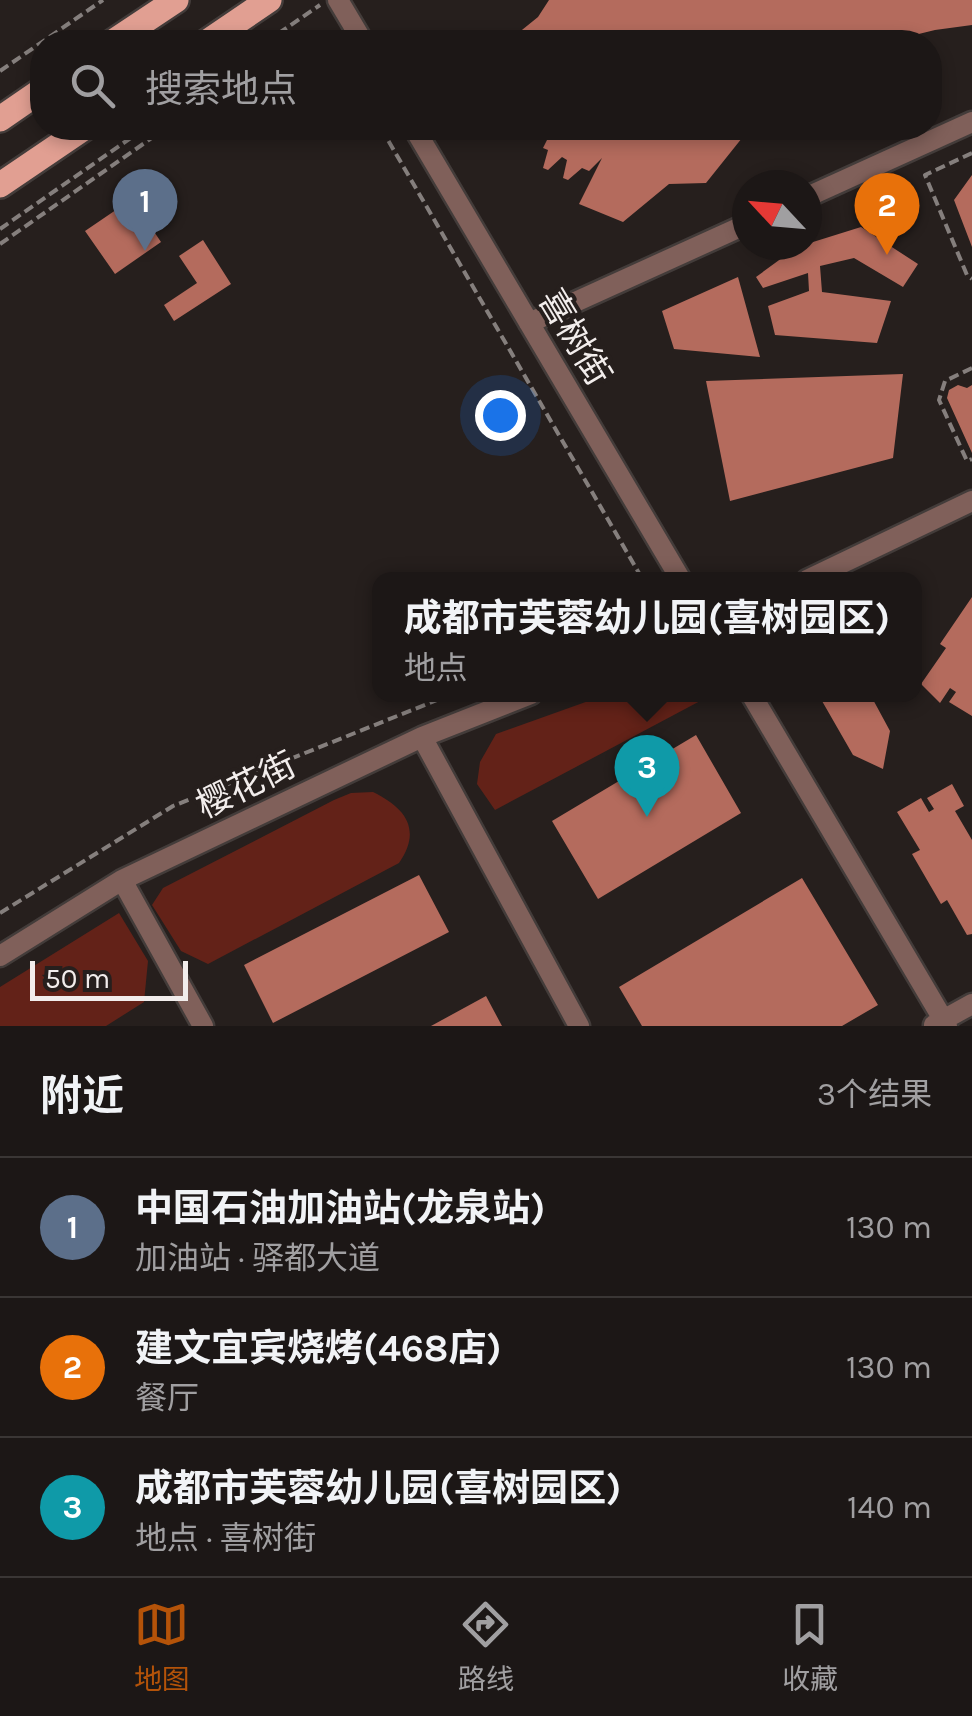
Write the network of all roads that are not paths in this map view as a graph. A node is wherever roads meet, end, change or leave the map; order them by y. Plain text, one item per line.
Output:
1 (176, 0) edge
2 (269, 0) edge
3 (338, 0) edge
4 (131, 30) edge
5 (225, 30) edge
6 (356, 30) edge
7 (30, 98) edge
8 (0, 118) edge
9 (972, 122) edge
10 (942, 136) edge
11 (66, 140) edge
12 (421, 140) edge
13 (932, 140) edge
14 (0, 185) edge
15 (822, 190) edge
16 (732, 231) edge
17 (529, 323) junction
18 (972, 501) edge
19 (676, 572) edge
20 (824, 572) edge
21 (510, 702) edge
22 (755, 702) edge
23 (422, 736) junction
24 (122, 880) junction
25 (0, 956) edge
26 (972, 1004) edge
27 (941, 1024) edge
28 (203, 1026) edge
29 (580, 1026) edge

1 - 4 main road
2 - 5 main road
3 - 6 street
7 - 8 main road
9 - 10 street
11 - 14 main road
12 - 17 street, 喜树街
13 - 15 street
16 - 17 street
17 - 19 street, 喜树街
18 - 20 street
21 - 23 street, 樱花街
22 - 27 street
23 - 24 street, 樱花街
23 - 29 street
24 - 25 street, 樱花街
24 - 28 street
26 - 27 street

